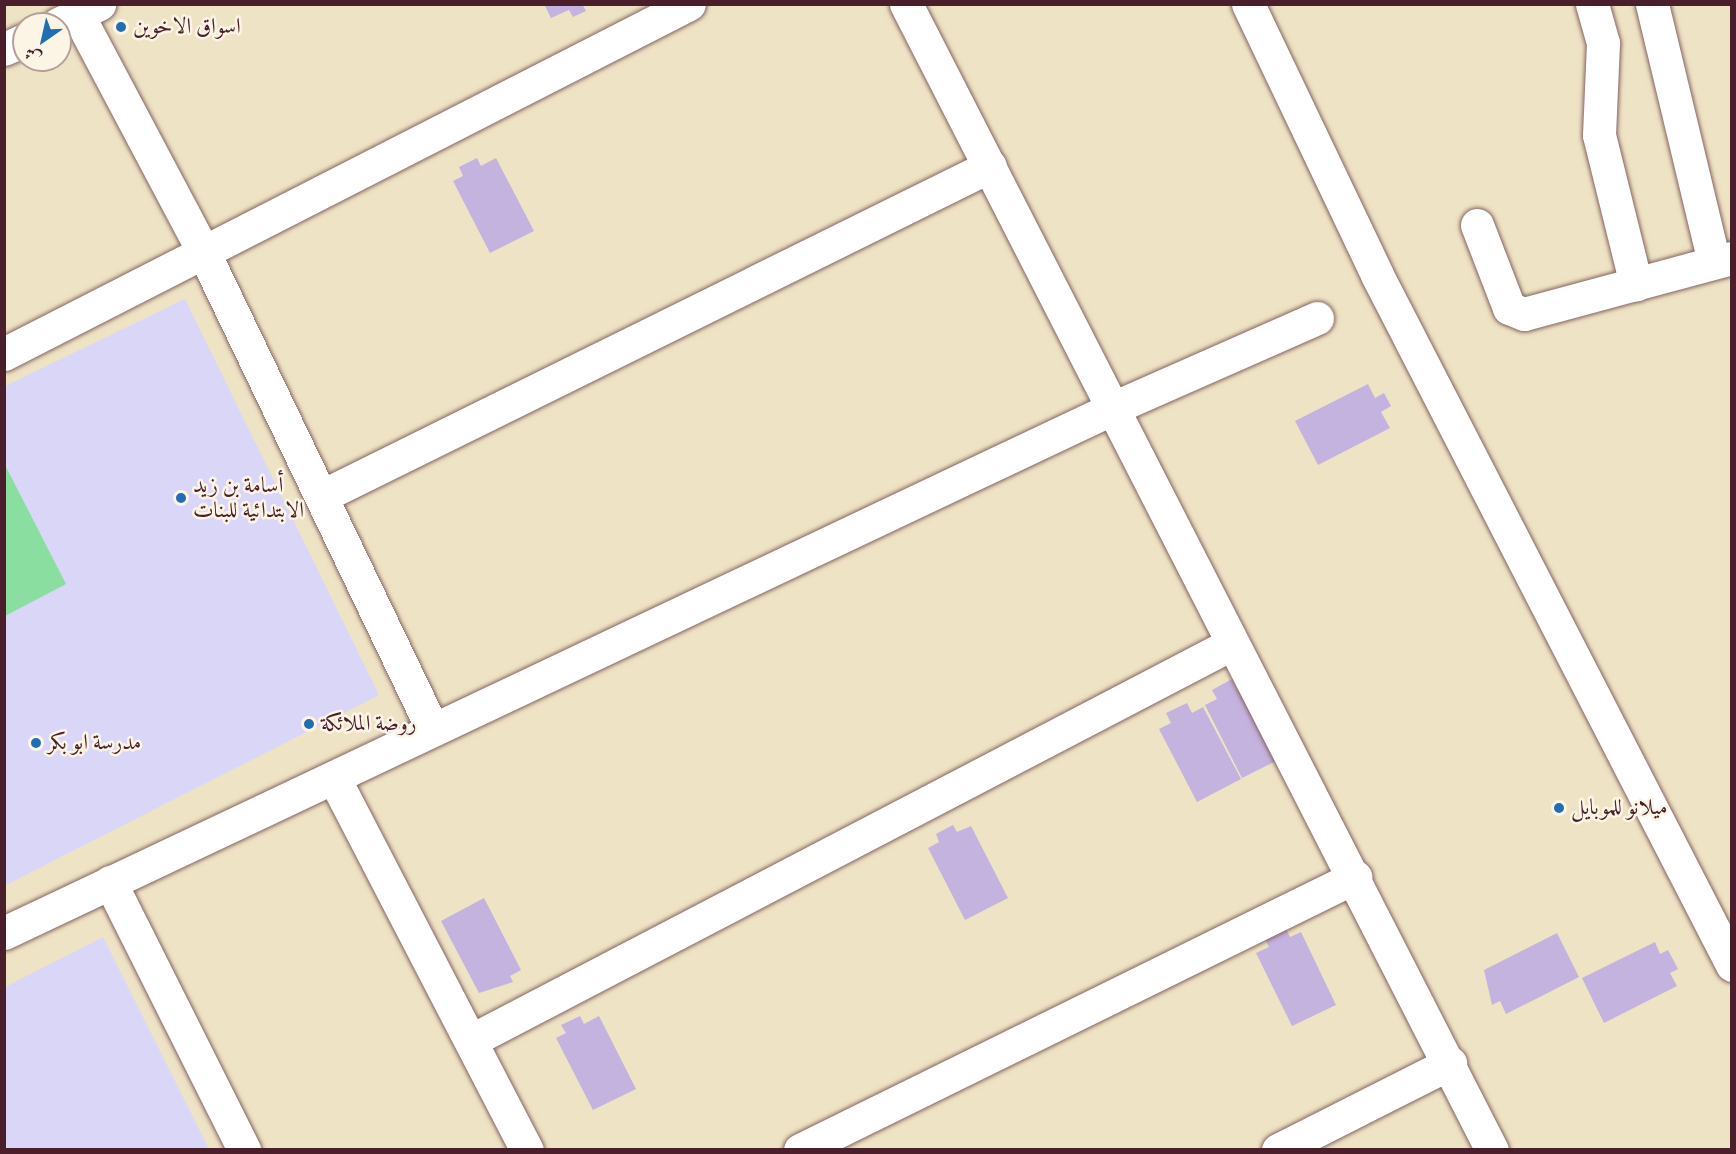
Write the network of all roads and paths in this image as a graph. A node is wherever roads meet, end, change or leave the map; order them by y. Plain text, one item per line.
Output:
1 (689, 4) edge
2 (906, 4) edge
3 (1248, 4) edge
4 (1592, 4) edge
5 (1652, 4) edge
6 (78, 14) edge
7 (990, 166) junction
8 (1477, 225) dead end
9 (204, 253) junction
10 (1723, 260) edge
11 (1636, 285) junction
12 (1317, 318) dead end
13 (4, 354) edge
14 (1113, 408) junction
15 (322, 496) junction
16 (1230, 645) junction
17 (432, 728) junction
18 (335, 780) junction
19 (1355, 877) junction
20 (110, 882) junction
21 (4, 933) edge
22 (1731, 965) edge
23 (472, 1040) junction
24 (1450, 1063) junction
25 (244, 1149) edge
26 (527, 1149) edge
27 (800, 1149) edge
28 (1278, 1149) edge
29 (1492, 1149) edge

1 - 9 street
2 - 7 street
3 - 22 street
4 - 11 street
5 - 10 street
6 - 9 street
7 - 14 street
7 - 15 street
8 - 11 street
9 - 13 street
9 - 15 street
10 - 11 street
12 - 14 street
14 - 16 street
14 - 17 street
15 - 17 street
16 - 19 street
16 - 23 street
17 - 18 street
18 - 20 street
18 - 23 street
19 - 24 street
19 - 27 street
20 - 21 street
20 - 25 street
23 - 26 street
24 - 28 street
24 - 29 street

